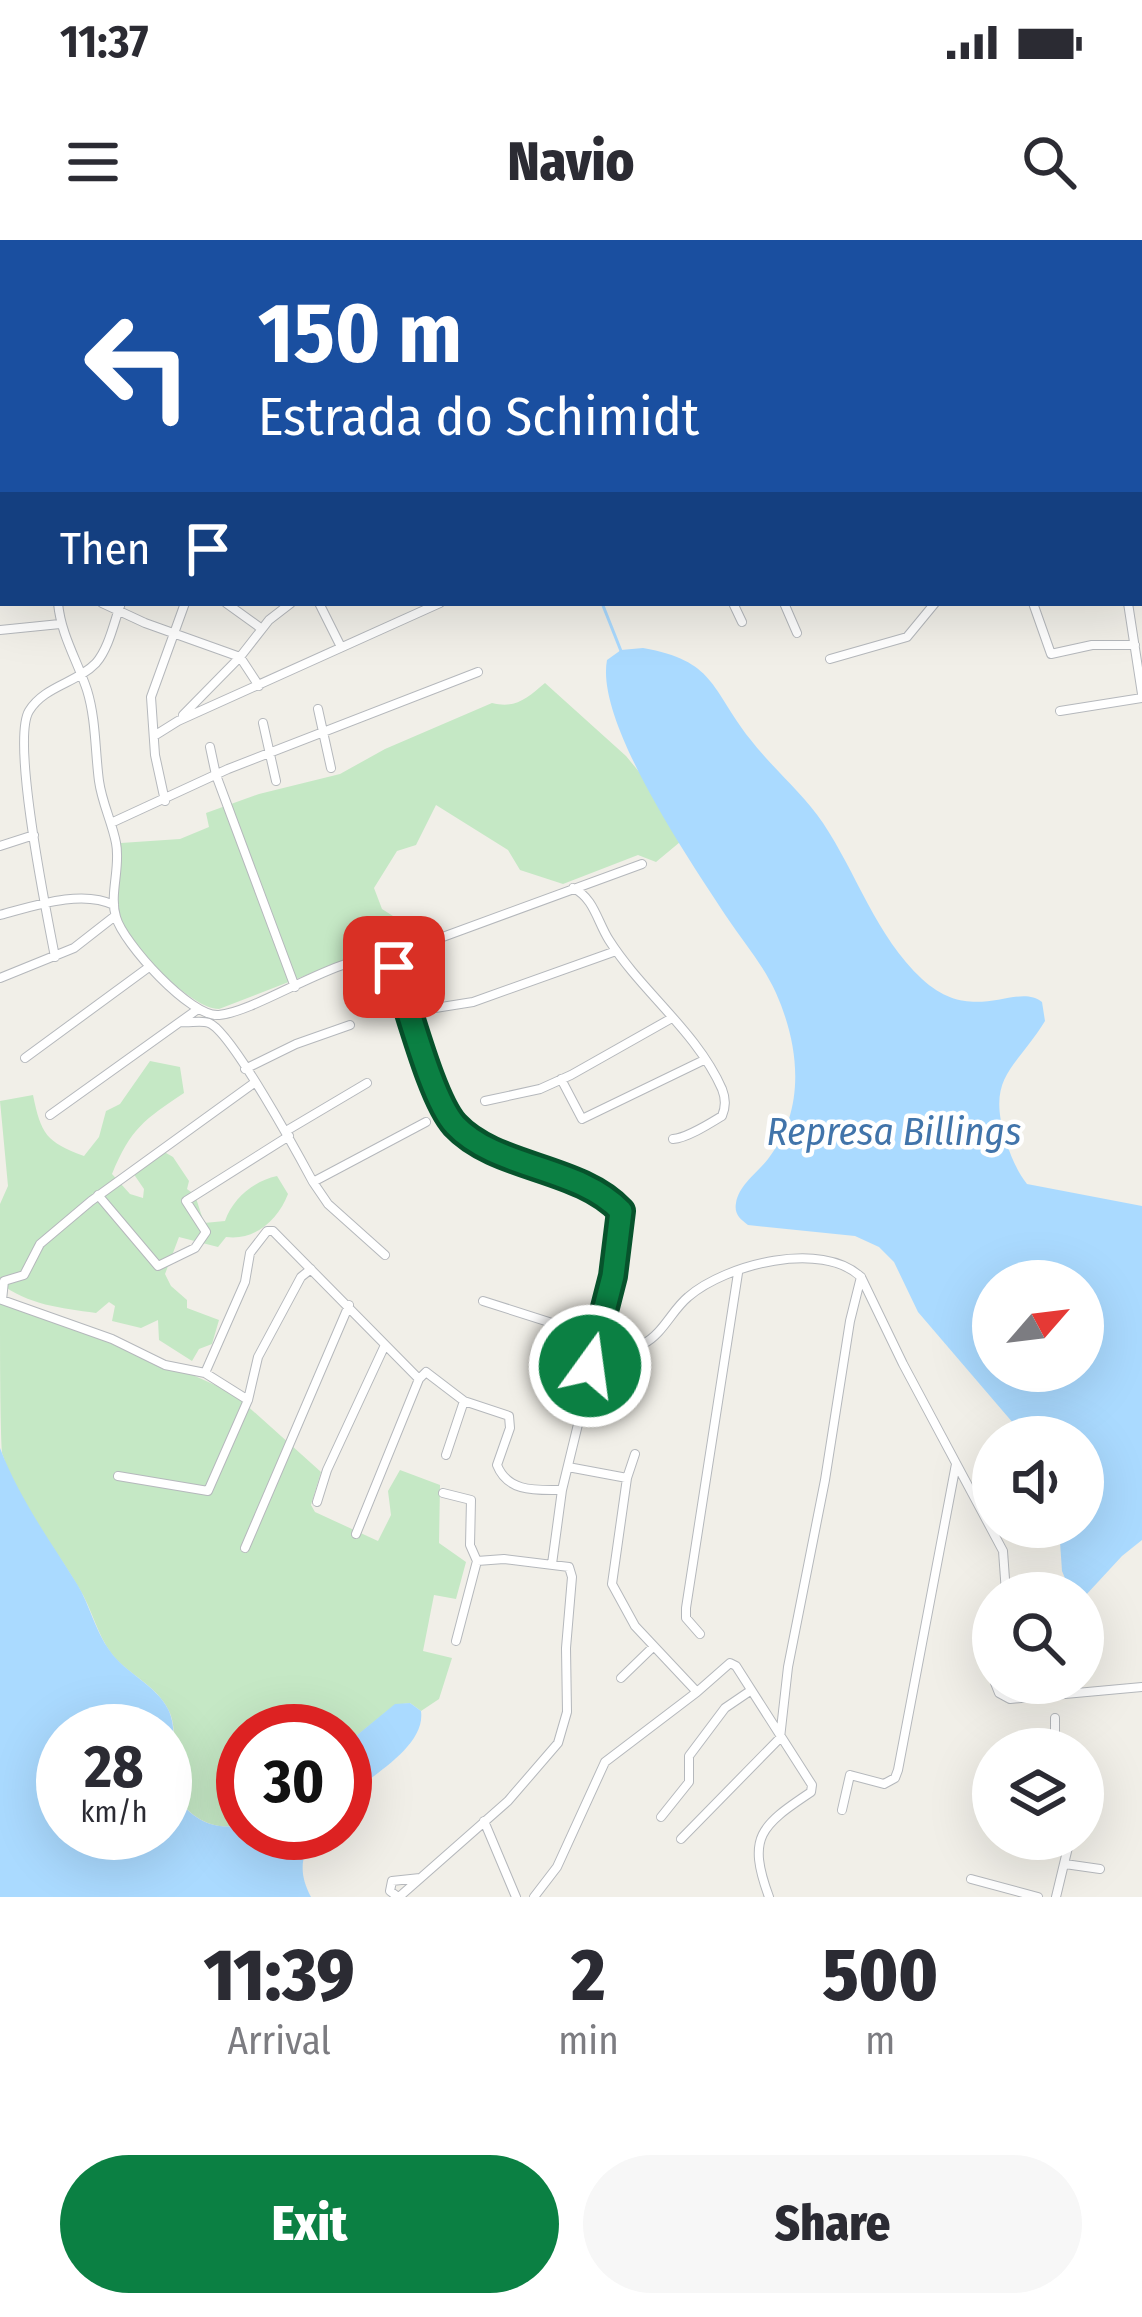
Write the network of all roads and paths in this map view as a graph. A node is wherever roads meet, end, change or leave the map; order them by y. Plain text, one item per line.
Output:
1 (58, 606) edge
2 (184, 606) edge
3 (230, 606) edge
4 (288, 606) edge
5 (321, 606) edge
6 (433, 606) edge
7 (734, 606) edge
8 (785, 606) edge
9 (933, 606) edge
10 (1034, 606) edge
11 (1128, 606) edge
12 (119, 607) edge
13 (742, 622) dead end
14 (60, 624) junction
15 (262, 628) junction
16 (0, 630) edge
17 (797, 633) dead end
18 (174, 634) junction
19 (1135, 645) junction
20 (341, 647) junction
21 (240, 657) junction
22 (830, 659) dead end
23 (1140, 660) edge
24 (478, 672) dead end
25 (81, 675) junction
26 (259, 686) junction
27 (1142, 696) edge
28 (318, 709) dead end
29 (1060, 711) dead end
30 (178, 721) junction
31 (263, 722) dead end
32 (324, 733) junction
33 (154, 736) junction
34 (211, 747) dead end
35 (269, 754) junction
36 (331, 768) dead end
37 (216, 775) junction
38 (276, 782) dead end
39 (165, 801) junction
40 (111, 824) junction
41 (34, 835) junction
42 (0, 846) edge
43 (642, 864) dead end
44 (573, 888) junction
45 (45, 903) junction
46 (115, 910) junction
47 (0, 915) edge
48 (440, 938) dead end
49 (616, 952) junction
50 (55, 958) junction
51 (149, 966) junction
52 (0, 977) edge
53 (295, 987) junction
54 (198, 1009) junction
55 (410, 1012) junction
56 (672, 1018) junction
57 (181, 1022) junction
58 (350, 1025) dead end
59 (25, 1058) dead end
60 (704, 1060) junction
61 (245, 1069) junction
62 (561, 1079) junction
63 (254, 1083) junction
64 (367, 1083) dead end
65 (485, 1101) dead end
66 (50, 1115) dead end
67 (425, 1122) dead end
68 (287, 1134) junction
69 (673, 1139) dead end
70 (313, 1182) junction
71 (98, 1195) junction
72 (385, 1255) dead end
73 (311, 1269) junction
74 (738, 1272) junction
75 (861, 1276) junction
76 (483, 1301) dead end
77 (350, 1305) junction
78 (599, 1338) junction
79 (385, 1345) junction
80 (205, 1373) junction
81 (418, 1378) junction
82 (248, 1400) junction
83 (464, 1401) junction
84 (446, 1454) dead end
85 (635, 1454) dead end
86 (957, 1463) junction
87 (568, 1467) junction
88 (118, 1476) dead end
89 (627, 1478) junction
90 (562, 1490) junction
91 (442, 1492) dead end
92 (317, 1502) dead end
93 (356, 1534) dead end
94 (245, 1548) dead end
95 (477, 1561) junction
96 (552, 1564) junction
97 (1004, 1572) edge
98 (700, 1634) dead end
99 (456, 1641) dead end
100 (653, 1647) junction
101 (621, 1678) dead end
102 (1142, 1687) edge
103 (1104, 1690) edge
104 (750, 1691) junction
105 (698, 1692) junction
106 (1055, 1718) dead end
107 (1055, 1728) edge
108 (780, 1738) junction
109 (842, 1810) dead end
110 (661, 1816) dead end
111 (484, 1821) junction
112 (680, 1839) dead end
113 (1066, 1860) edge
114 (1065, 1864) junction
115 (1100, 1870) dead end
116 (420, 1878) junction
117 (971, 1879) dead end
118 (399, 1897) edge
119 (516, 1897) edge
120 (534, 1897) edge
121 (770, 1897) edge
122 (1038, 1897) edge
123 (1057, 1897) edge

1 - 14 street
2 - 18 street
3 - 15 street
4 - 15 street
5 - 20 street
6 - 20 street
7 - 13 street
8 - 17 street
9 - 22 street
10 - 19 street
11 - 19 street
12 - 18 street
12 - 25 street
14 - 16 street
14 - 25 street
15 - 21 street
18 - 21 street
18 - 33 street
19 - 23 street
20 - 26 street
21 - 26 street
21 - 30 street
23 - 27 street
24 - 32 street
25 - 40 street
25 - 41 street
26 - 30 street
27 - 29 street
28 - 32 street
30 - 33 street
31 - 35 street
32 - 35 street
32 - 36 street
33 - 39 street
34 - 37 street
35 - 37 street
35 - 38 street
37 - 39 street
37 - 53 street
39 - 40 street
40 - 46 street
41 - 42 street
41 - 45 street
43 - 44 street
44 - 48 street
44 - 49 street
45 - 46 street
45 - 47 street
45 - 50 street
46 - 50 street
46 - 51 street
49 - 55 street
49 - 56 street
50 - 52 street
51 - 54 street
51 - 59 street
53 - 54 street
53 - 55 street
54 - 57 street
55 - 78 street
56 - 60 street
56 - 62 street
57 - 61 street
57 - 66 street
58 - 61 street
60 - 62 street
60 - 69 street
61 - 63 street
62 - 65 street
63 - 68 street
63 - 71 street
64 - 68 street
67 - 70 street
68 - 70 street
68 - 71 street
70 - 72 street
71 - 80 street
73 - 77 street
73 - 80 street
73 - 82 street
74 - 75 street
74 - 78 street
74 - 98 street
75 - 86 street
75 - 108 street
76 - 78 street
77 - 79 street
77 - 94 street
78 - 87 street
79 - 81 street
79 - 92 street
80 - 82 street
81 - 83 street
81 - 93 street
82 - 88 street
83 - 84 street
83 - 90 street
85 - 89 street
86 - 97 street
86 - 109 street
87 - 89 street
87 - 90 street
89 - 100 street
90 - 96 street
91 - 95 street
95 - 96 street
95 - 99 street
96 - 111 street
100 - 101 street
100 - 105 street
102 - 103 street
104 - 105 street
104 - 108 street
104 - 110 street
105 - 120 street
106 - 107 street
108 - 112 street
108 - 121 street
111 - 116 street
111 - 119 street
113 - 114 street
114 - 115 street
114 - 123 street
116 - 118 street
116 - 118 street
117 - 122 street

